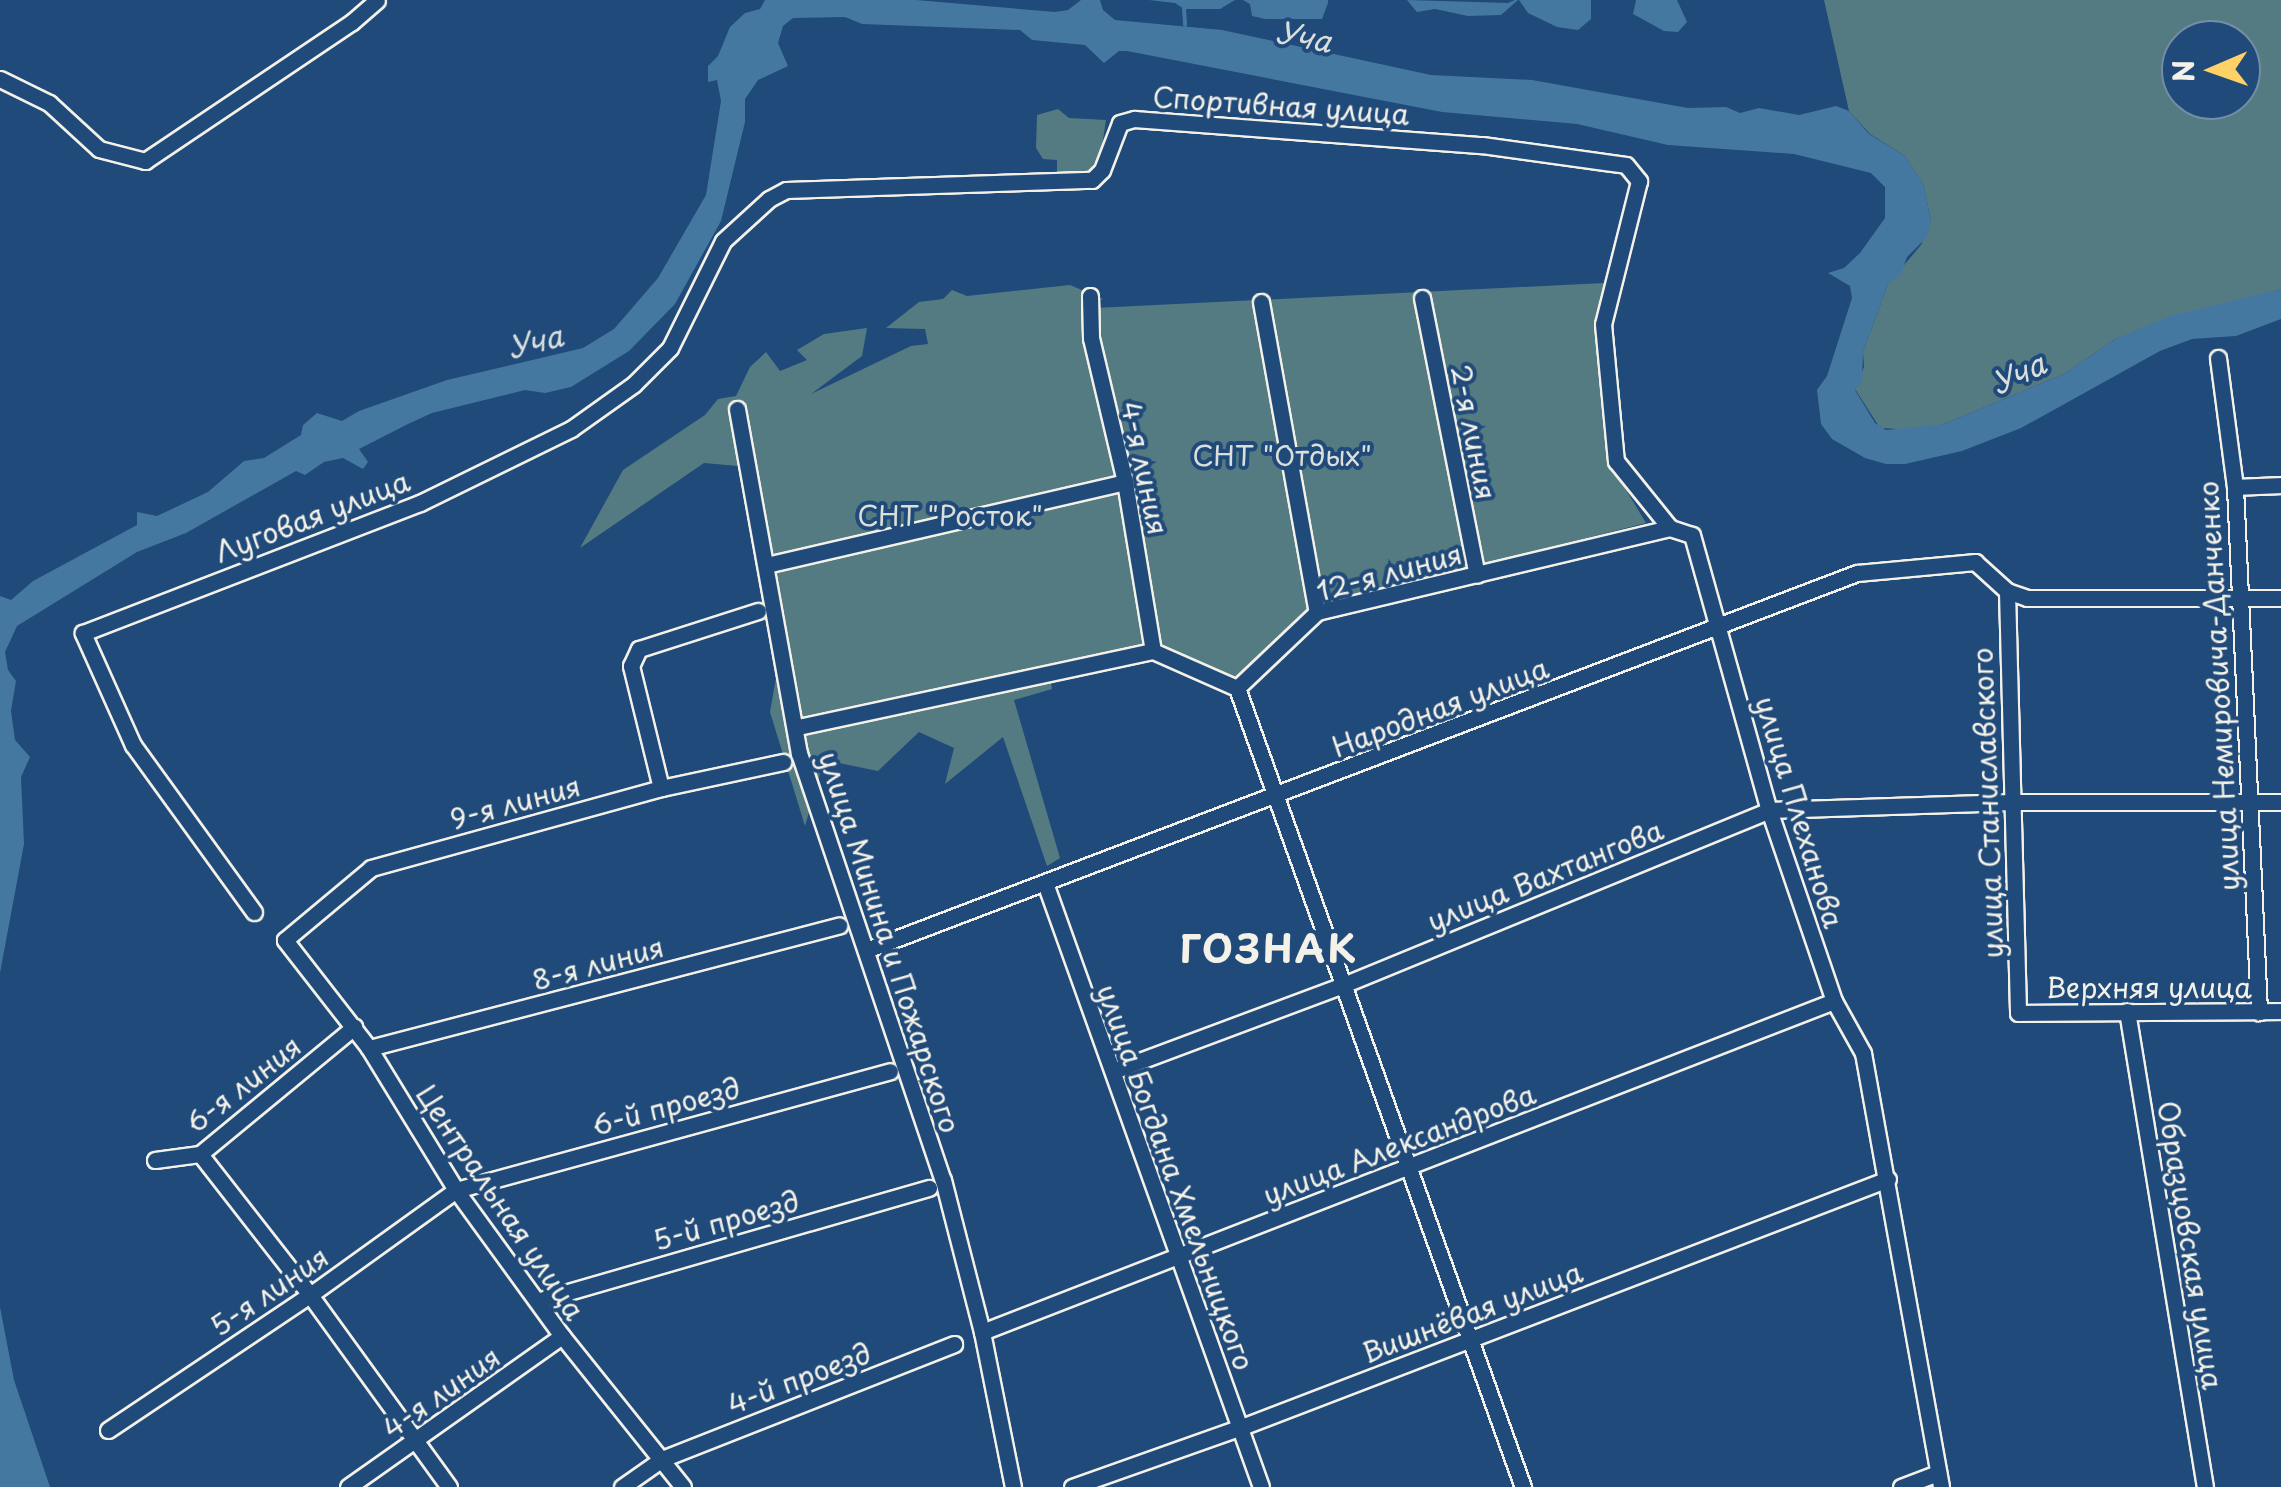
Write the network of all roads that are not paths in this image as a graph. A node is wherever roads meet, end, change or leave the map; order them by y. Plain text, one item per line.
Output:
1 (377, 0) edge
2 (3, 82) edge
3 (1639, 181) joint
4 (770, 198) joint
5 (1090, 296) dead end
6 (1422, 298) dead end
7 (1260, 302) dead end
8 (2218, 358) dead end
9 (738, 409) dead end
10 (1125, 482) junction
11 (2281, 485) edge
12 (2235, 487) junction
13 (1670, 528) junction
14 (766, 565) junction
15 (1477, 575) junction
16 (2006, 591) junction
17 (2241, 598) junction
18 (2281, 598) edge
19 (758, 611) dead end
20 (1317, 612) junction
21 (1718, 629) junction
22 (1153, 651) junction
23 (1237, 688) junction
24 (798, 727) junction
25 (783, 762) dead end
26 (661, 788) junction
27 (1275, 796) junction
28 (2012, 802) junction
29 (2281, 802) edge
30 (2247, 804) junction
31 (1769, 810) junction
32 (1045, 884) junction
33 (254, 912) dead end
34 (839, 926) dead end
35 (285, 940) joint
36 (869, 949) junction
37 (1343, 986) junction
38 (1834, 1001) junction
39 (2127, 1011) junction
40 (2259, 1012) junction
41 (2281, 1012) edge
42 (2018, 1013) joint
43 (354, 1028) junction
44 (369, 1048) junction
45 (890, 1071) dead end
46 (1112, 1071) junction
47 (200, 1154) junction
48 (155, 1160) dead end
49 (1406, 1168) junction
50 (1888, 1178) junction
51 (929, 1188) dead end
52 (456, 1190) junction
53 (1179, 1257) junction
54 (310, 1295) junction
55 (537, 1301) junction
56 (982, 1332) junction
57 (562, 1336) junction
58 (1470, 1340) junction
59 (954, 1344) dead end
60 (1239, 1428) junction
61 (108, 1430) dead end
62 (416, 1442) junction
63 (662, 1459) junction
64 (1940, 1480) edge
65 (348, 1487) edge
66 (448, 1487) edge
67 (622, 1487) edge
68 (683, 1487) edge
69 (1013, 1487) edge
70 (1072, 1487) edge
71 (1260, 1487) edge
72 (1523, 1487) edge
73 (1901, 1487) edge
74 (2205, 1487) edge

1 - 2 street
3 - 4 street, Спортивная улица
3 - 13 street, улица Плеханова
4 - 33 street, Луговая улица
5 - 10 street, 4-я линия
6 - 15 street, 2-я линия
7 - 20 street
8 - 12 street, улица Немировича-Данченко
9 - 14 street, улица Минина и Пожарского
10 - 14 street
10 - 22 street, 4-я линия
11 - 12 street
12 - 17 street, улица Немировича-Данченко
13 - 15 street, 12-я линия
13 - 21 street, улица Плеханова
14 - 24 street, улица Минина и Пожарского
15 - 20 street, 12-я линия
16 - 17 street, Народная улица
16 - 21 street, Народная улица
16 - 28 street, улица Станиславского
17 - 18 street
17 - 30 street, улица Немировича-Данченко
19 - 26 street
20 - 23 street, 12-я линия
21 - 27 street, Народная улица
21 - 31 street, улица Плеханова
22 - 23 street
22 - 24 street
23 - 27 street
24 - 36 street, улица Минина и Пожарского
25 - 26 street, 9-я линия
26 - 35 street, 9-я линия
27 - 32 street, Народная улица
27 - 37 street
28 - 30 street
28 - 31 street, улица Вахтангова
28 - 42 street, улица Станиславского
29 - 30 street
30 - 40 street, улица Немировича-Данченко
31 - 37 street, улица Вахтангова
31 - 38 street, улица Плеханова
32 - 36 street, Народная улица
32 - 46 street, улица Богдана Хмельницкого
34 - 44 street, 8-я линия
35 - 43 street, Центральная улица
36 - 56 street, улица Минина и Пожарского
37 - 46 street, улица Вахтангова
37 - 49 street
38 - 49 street, улица Александрова
38 - 50 street, улица Плеханова
39 - 40 street, Верхняя улица
39 - 42 street, Верхняя улица
39 - 74 street, Образцовская улица
40 - 41 street, Верхняя улица
43 - 44 street, Центральная улица
43 - 47 street, 6-я линия
44 - 52 street, Центральная улица
45 - 52 street, 6-й проезд
46 - 53 street, улица Богдана Хмельницкого
47 - 48 street, 6-я линия
47 - 54 street
49 - 53 street, улица Александрова
49 - 58 street
50 - 58 street, Вишнёвая улица
50 - 64 street, улица Плеханова
51 - 55 street, 5-й проезд
52 - 54 street, 5-я линия
52 - 55 street, Центральная улица
53 - 56 street, улица Александрова
53 - 60 street, улица Богдана Хмельницкого
54 - 61 street, 5-я линия
54 - 62 street
55 - 57 street, Центральная улица
56 - 69 street, улица Минина и Пожарского
57 - 62 street, 4-я линия
57 - 63 street, Центральная улица
58 - 60 street, Вишнёвая улица
58 - 72 street
59 - 63 street, 4-й проезд
60 - 70 street, Вишнёвая улица
60 - 71 street, улица Богдана Хмельницкого
62 - 65 street, 4-я линия
62 - 66 street
63 - 67 street, 4-й проезд
63 - 68 street, Центральная улица
64 - 73 street

